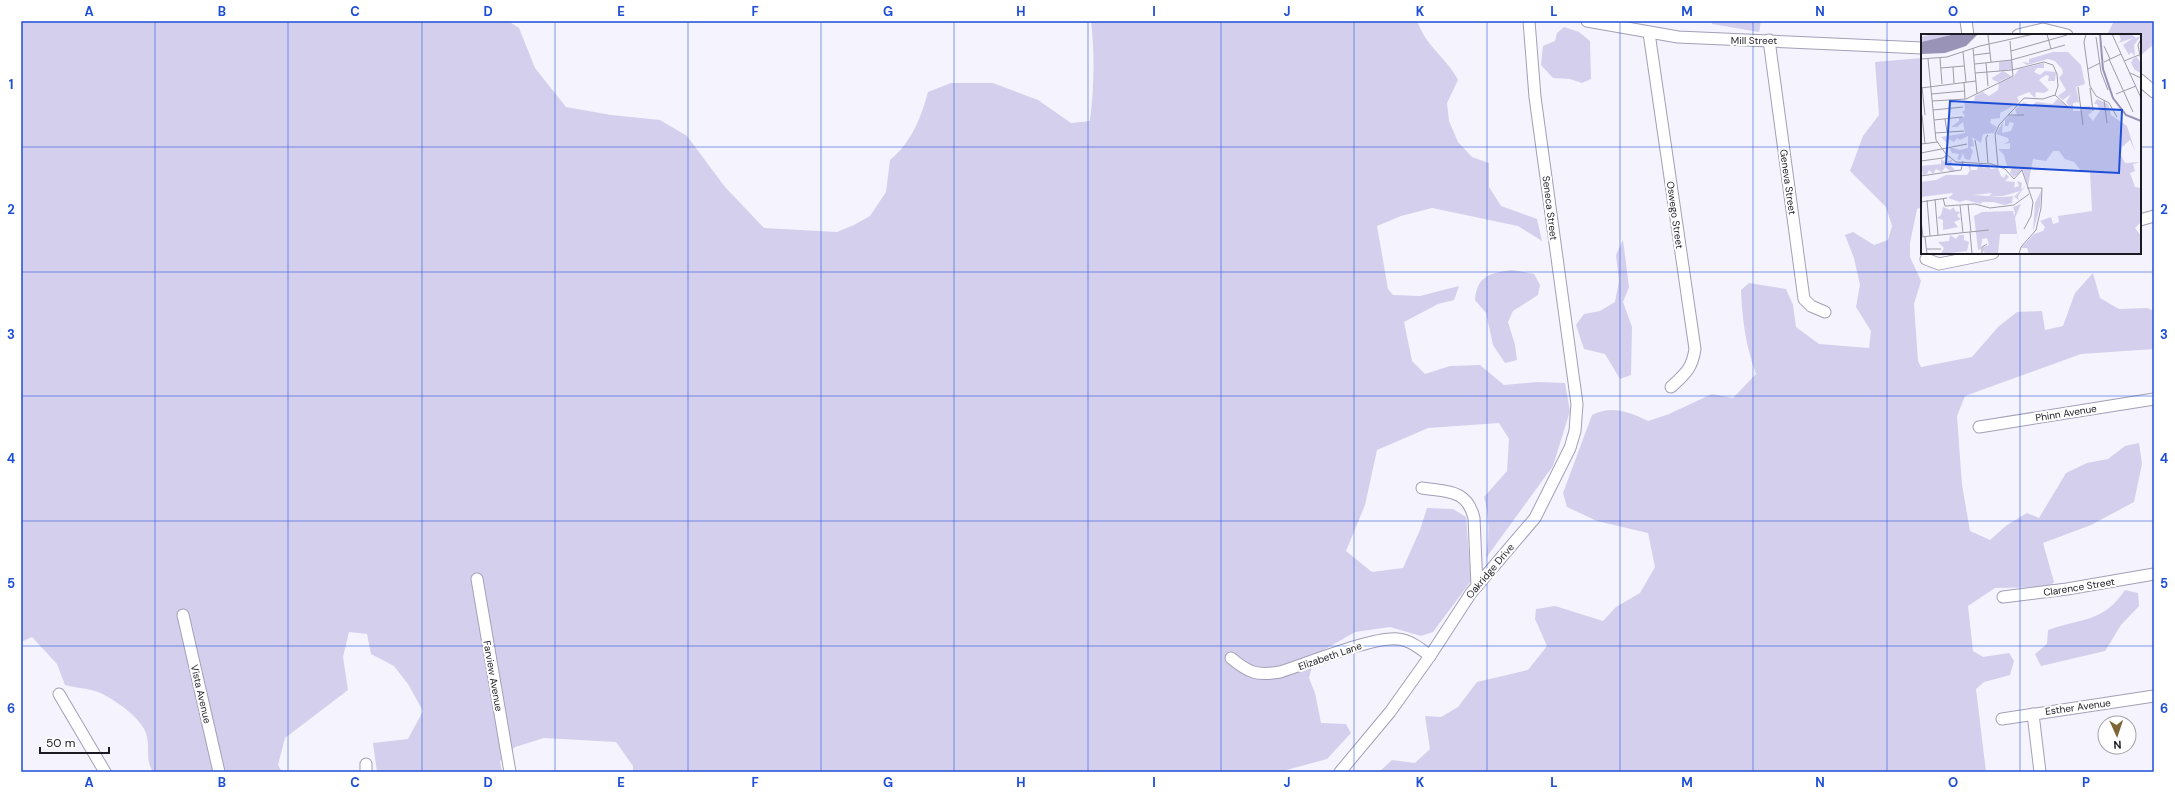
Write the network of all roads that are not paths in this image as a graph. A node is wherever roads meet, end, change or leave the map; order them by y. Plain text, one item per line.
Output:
1 (1529, 21) edge
2 (1587, 21) edge
3 (1966, 21) edge
4 (1649, 33) junction
5 (1968, 34) edge
6 (2022, 34) edge
7 (2063, 34) edge
8 (1769, 40) junction
9 (1921, 48) edge
10 (2141, 81) edge
11 (2154, 92) edge
12 (2154, 216) edge
13 (2141, 220) edge
14 (1988, 254) edge
15 (1926, 259) dead end
16 (1825, 312) dead end
17 (1671, 387) dead end
18 (1575, 394) joint
19 (2154, 399) edge
20 (1979, 427) dead end
21 (1422, 488) dead end
22 (2154, 574) edge
23 (477, 579) dead end
24 (1476, 586) junction
25 (2003, 597) dead end
26 (184, 615) dead end
27 (1430, 656) junction
28 (1231, 658) dead end
29 (59, 694) dead end
30 (2154, 696) edge
31 (2033, 714) junction
32 (2002, 719) dead end
33 (105, 772) edge
34 (219, 772) edge
35 (510, 772) edge
36 (1340, 772) edge
37 (2040, 772) edge

1 - 18 street, Seneca Street
2 - 4 street, Mill Street
3 - 5 street
4 - 8 street, Mill Street
4 - 17 street, Oswego Street
6 - 7 street
8 - 9 street, Mill Street
8 - 16 street, Geneva Street
10 - 11 street
12 - 13 street
14 - 15 street
18 - 24 street, Oakridge Drive
19 - 20 street, Phinn Avenue
21 - 24 street
22 - 25 street, Clarence Street
23 - 35 street, Farview Avenue
24 - 27 street, Oakridge Drive
26 - 34 street, Vista Avenue
27 - 28 street, Elizabeth Lane
27 - 36 street, Oakridge Drive
29 - 33 street
30 - 31 street, Esther Avenue
31 - 32 street, Esther Avenue
31 - 37 street

